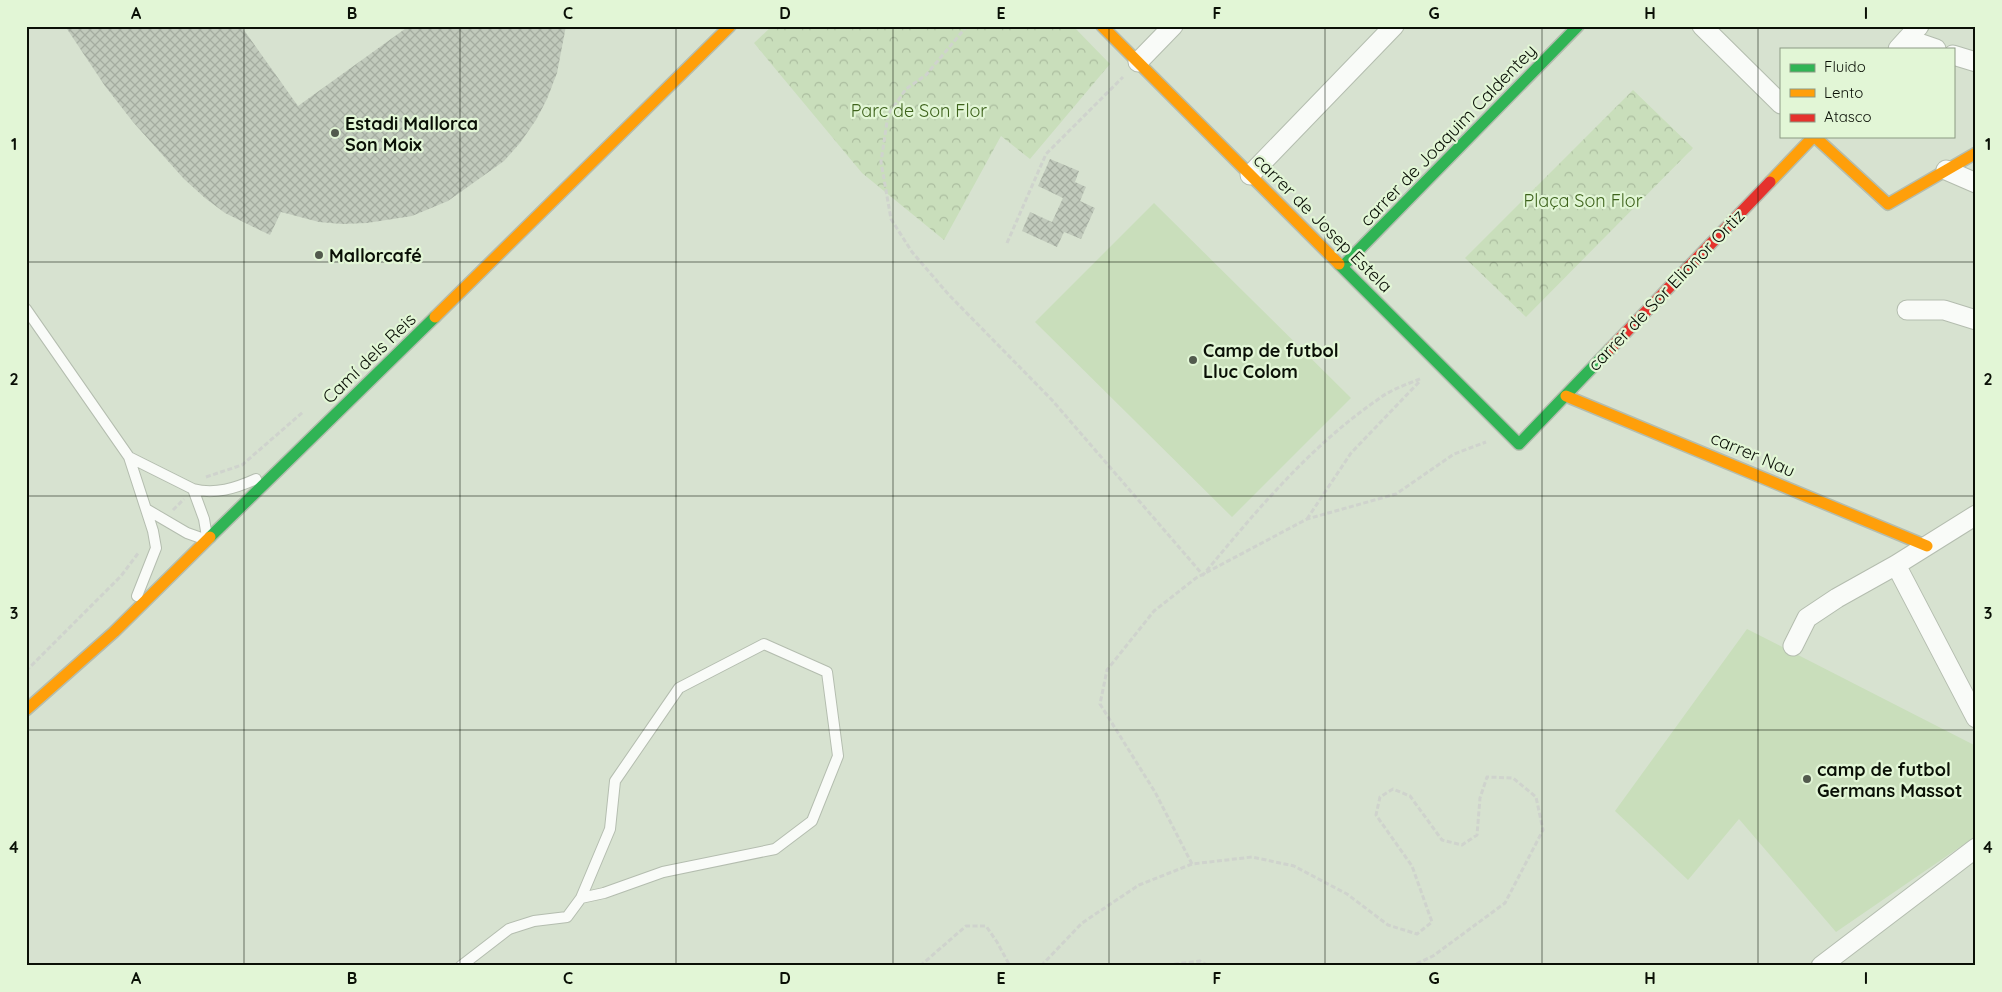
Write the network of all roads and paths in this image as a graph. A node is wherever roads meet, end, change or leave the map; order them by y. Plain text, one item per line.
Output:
1 (730, 26) edge
2 (967, 26) edge
3 (1102, 26) edge
4 (1173, 26) edge
5 (1394, 26) edge
6 (1578, 26) edge
7 (1702, 26) edge
8 (1908, 38) edge
9 (1933, 48) edge
10 (1954, 54) edge
11 (1138, 62) junction
12 (1976, 62) edge
13 (1780, 103) edge
14 (1812, 138) edge
15 (1816, 138) edge
16 (1976, 153) edge
17 (1946, 170) junction
18 (1250, 175) junction
19 (1976, 183) edge
20 (1007, 243) dead end
21 (1342, 268) junction
22 (26, 310) edge
23 (1907, 310) dead end
24 (1976, 320) edge
25 (1432, 357) junction
26 (1422, 378) junction
27 (1566, 396) junction
28 (307, 409) dead end
29 (1508, 433) junction
30 (1519, 444) joint
31 (128, 457) junction
32 (282, 467) junction
33 (193, 489) junction
34 (146, 509) junction
35 (1976, 515) edge
36 (1307, 519) junction
37 (164, 520) junction
38 (153, 532) junction
39 (207, 541) junction
40 (1927, 546) junction
41 (1896, 565) junction
42 (1203, 575) junction
43 (128, 618) junction
44 (1793, 646) dead end
45 (26, 671) edge
46 (26, 710) edge
47 (1976, 718) edge
48 (1976, 848) edge
49 (1192, 864) junction
50 (581, 898) junction
51 (461, 966) edge
52 (920, 966) edge
53 (1010, 966) edge
54 (1041, 966) edge
55 (1159, 966) edge
56 (1209, 966) edge
57 (1412, 966) edge
58 (1821, 966) edge

1 - 32 street, Camí dels Reis
2 - 42 path
3 - 11 street, carrer de Josep Estela
4 - 11 street
5 - 18 street
6 - 21 street, carrer de Joaquim Caldentey
7 - 13 street
8 - 9 street
10 - 12 street
11 - 18 street, carrer de Josep Estela
11 - 20 path
14 - 27 street, carrer de Sor Elionor Ortiz
15 - 17 street
16 - 17 street
17 - 19 street
18 - 21 street, carrer de Josep Estela
21 - 25 street, carrer de Josep Estela
22 - 31 lane
23 - 24 street
25 - 26 path
25 - 29 street, carrer de Josep Estela
26 - 36 path
26 - 42 path
27 - 30 street, carrer de Sor Elionor Ortiz
27 - 40 street, carrer Nau
28 - 33 path
29 - 30 street, carrer de Josep Estela
29 - 36 path
31 - 33 lane
31 - 34 lane
32 - 33 lane
32 - 39 street, Camí dels Reis
33 - 37 path
33 - 39 lane
34 - 37 lane
34 - 38 lane
35 - 40 street
36 - 42 path
37 - 39 lane
38 - 43 lane
38 - 45 path
39 - 43 street, Camí dels Reis
40 - 41 street
41 - 44 street
41 - 47 street
42 - 49 path
43 - 46 street, Camí dels Reis
48 - 58 street
49 - 54 path
49 - 57 path
50 - 50 lane
50 - 51 lane
52 - 53 path
55 - 56 path

